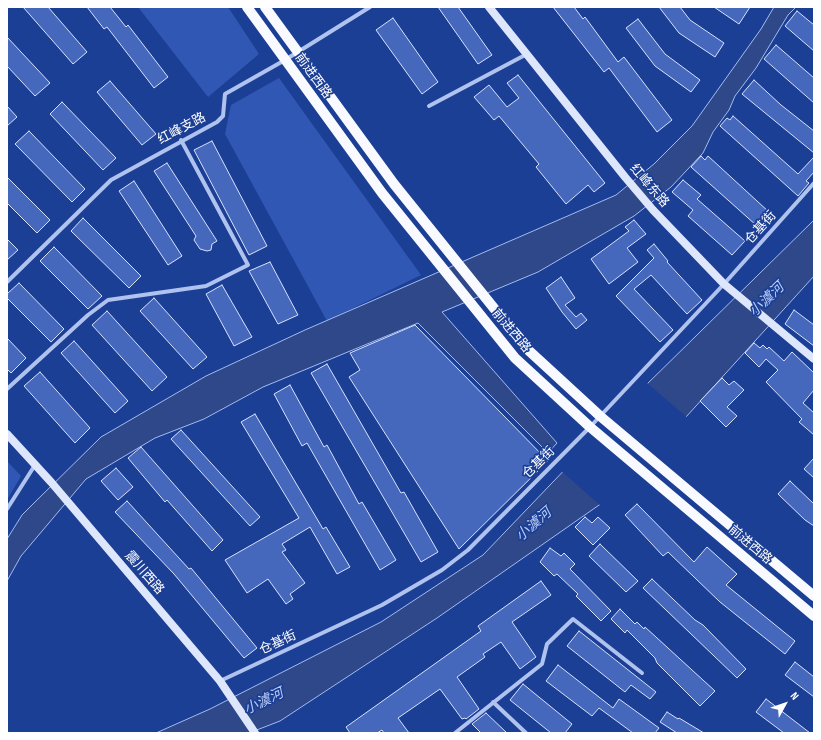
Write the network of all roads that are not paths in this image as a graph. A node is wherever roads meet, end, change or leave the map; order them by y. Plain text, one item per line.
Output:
1 (247, 7) edge
2 (265, 7) edge
3 (370, 7) edge
4 (489, 7) edge
5 (297, 51) junction
6 (527, 54) junction
7 (286, 60) junction
8 (429, 106) dead end
9 (180, 140) junction
10 (814, 183) edge
11 (7, 282) edge
12 (724, 284) junction
13 (814, 359) edge
14 (7, 389) edge
15 (603, 419) junction
16 (593, 430) junction
17 (7, 434) edge
18 (36, 464) junction
19 (7, 509) edge
20 (814, 596) edge
21 (814, 616) edge
22 (642, 673) dead end
23 (220, 681) junction
24 (493, 702) junction
25 (255, 733) edge
26 (455, 733) edge
27 (526, 733) edge

1 - 7 main road, 前进西路
2 - 5 main road, 前进西路
3 - 5 street, 红峰支路
4 - 6 street, 红峰东路
5 - 7 street, 红峰支路
5 - 15 main road, 前进西路
6 - 8 street
6 - 12 street, 红峰东路
7 - 9 street, 红峰支路
7 - 16 main road, 前进西路
9 - 11 street, 红峰支路
9 - 14 street
10 - 12 street, 仓基街
12 - 13 street, 红峰东路
12 - 15 street, 仓基街
15 - 16 street, 仓基街
15 - 20 main road, 前进西路
16 - 21 main road, 前进西路
16 - 23 street, 仓基街
17 - 18 street, 震川西路
18 - 19 street
18 - 23 street, 震川西路
22 - 24 street
23 - 25 street, 震川西路
24 - 26 street
24 - 27 street

